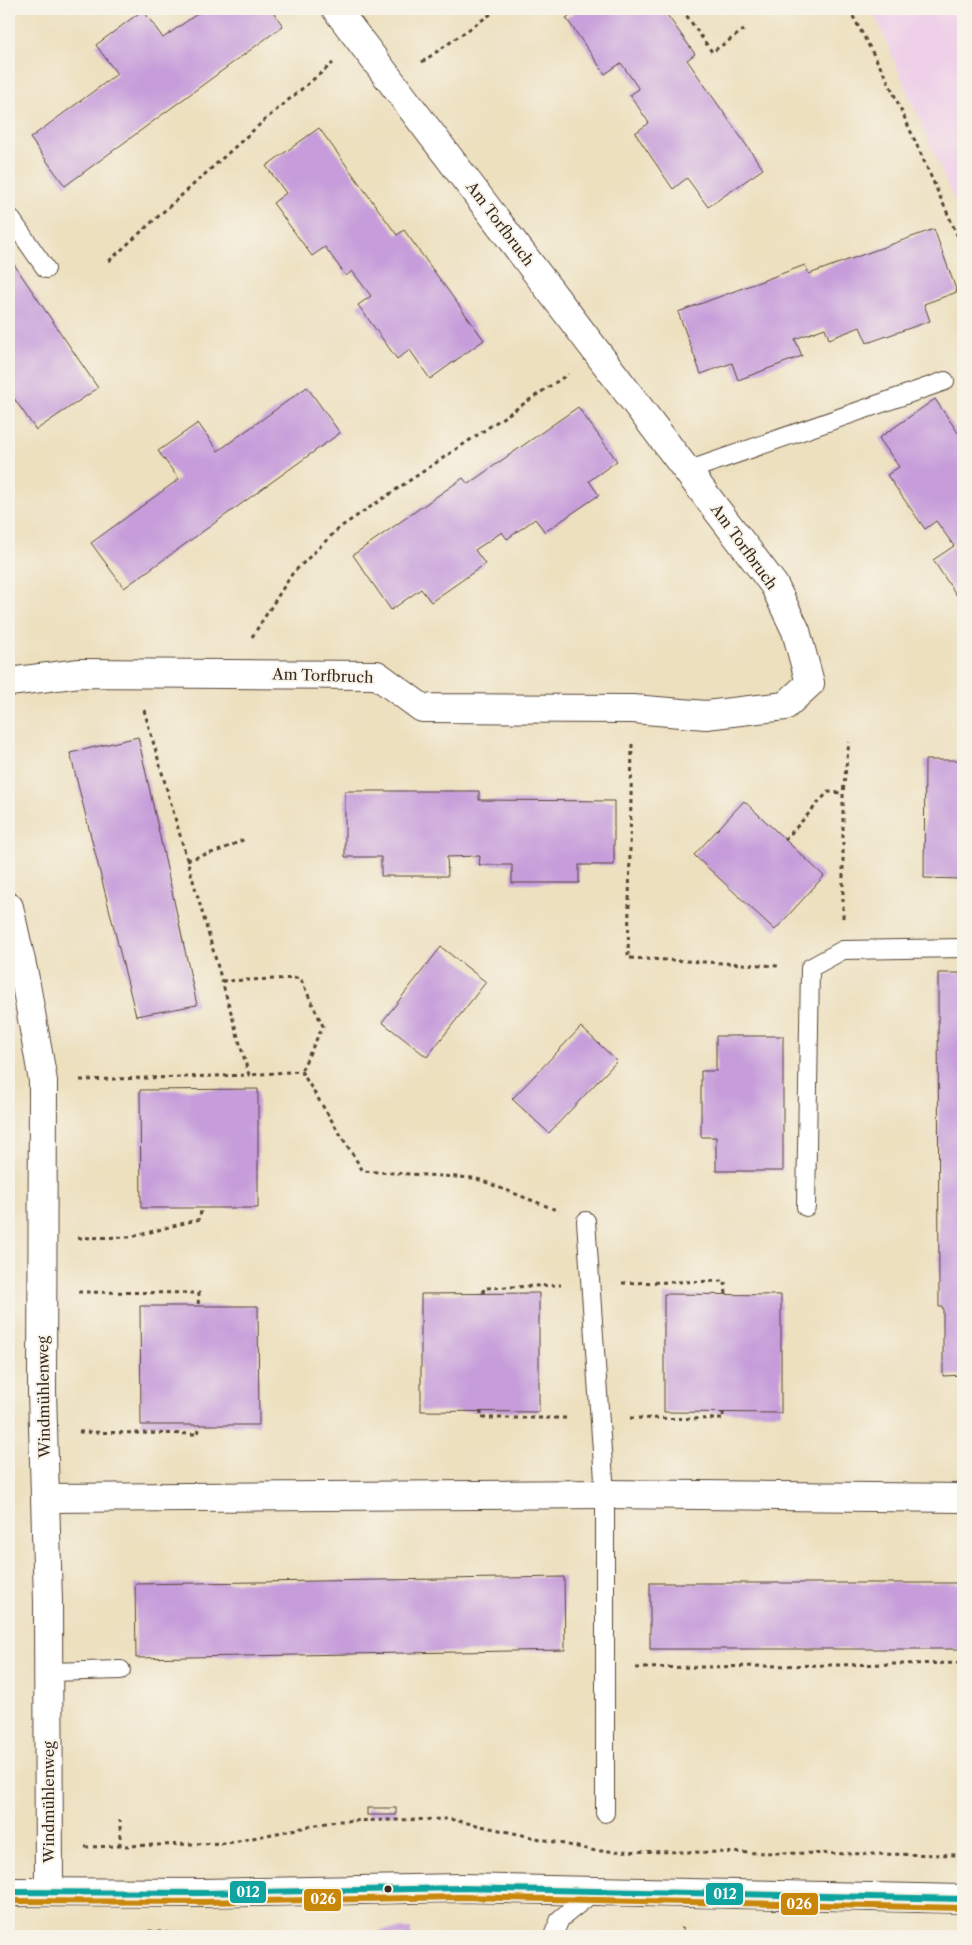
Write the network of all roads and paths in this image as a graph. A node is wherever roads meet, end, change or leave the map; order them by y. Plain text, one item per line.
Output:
1 (336, 9) edge
2 (498, 9) edge
3 (682, 9) edge
4 (849, 9) edge
5 (744, 30) dead end
6 (360, 40) junction
7 (392, 82) junction
8 (9, 216) edge
9 (963, 248) edge
10 (109, 261) dead end
11 (46, 269) dead end
12 (598, 354) junction
13 (944, 381) dead end
14 (686, 471) junction
15 (133, 674) junction
16 (229, 674) junction
17 (9, 682) edge
18 (632, 709) junction
19 (849, 742) dead end
20 (843, 792) junction
21 (245, 839) dead end
22 (785, 840) dead end
23 (187, 860) junction
24 (9, 907) edge
25 (963, 948) edge
26 (842, 950) junction
27 (810, 968) junction
28 (222, 981) junction
29 (301, 1071) junction
30 (249, 1075) junction
31 (43, 1082) junction
32 (806, 1207) dead end
33 (201, 1208) dead end
34 (586, 1221) joint
35 (42, 1238) junction
36 (43, 1292) junction
37 (198, 1306) dead end
38 (200, 1425) dead end
39 (43, 1432) junction
40 (605, 1494) junction
41 (46, 1498) junction
42 (963, 1498) edge
43 (963, 1663) edge
44 (605, 1668) junction
45 (121, 1670) dead end
46 (48, 1672) junction
47 (605, 1814) dead end
48 (120, 1820) dead end
49 (120, 1846) junction
50 (50, 1847) junction
51 (963, 1855) edge
52 (595, 1891) junction
53 (9, 1892) edge
54 (49, 1892) junction
55 (963, 1899) edge
56 (553, 1936) edge

1 - 6 street, Am Torfbruch
2 - 7 path
3 - 5 path
4 - 9 path
6 - 7 street, Am Torfbruch
6 - 10 path
7 - 12 street, Am Torfbruch
8 - 11 lane
12 - 14 street, Am Torfbruch
12 - 16 path
13 - 14 lane
14 - 18 street, Am Torfbruch
15 - 16 street, Am Torfbruch
15 - 17 street, Am Torfbruch
15 - 23 path
16 - 18 street, Am Torfbruch
18 - 27 path
19 - 20 path
20 - 22 path
20 - 26 path
21 - 23 path
23 - 28 path
24 - 31 street, Windmühlenweg
25 - 26 lane
26 - 27 lane
27 - 32 lane
28 - 29 path
28 - 30 path
29 - 30 path
29 - 34 path
30 - 31 path
31 - 35 street, Windmühlenweg
33 - 35 path
34 - 40 lane
35 - 36 street, Windmühlenweg
36 - 37 path
36 - 39 street, Windmühlenweg
38 - 39 path
39 - 41 street, Windmühlenweg
40 - 41 street
40 - 42 street
40 - 44 lane
41 - 46 street, Windmühlenweg
43 - 44 path
44 - 47 lane
45 - 46 lane
46 - 50 street, Windmühlenweg
48 - 49 path
49 - 50 path
49 - 51 path
50 - 54 street, Windmühlenweg
52 - 54 street
52 - 55 street
52 - 56 lane
53 - 54 street

